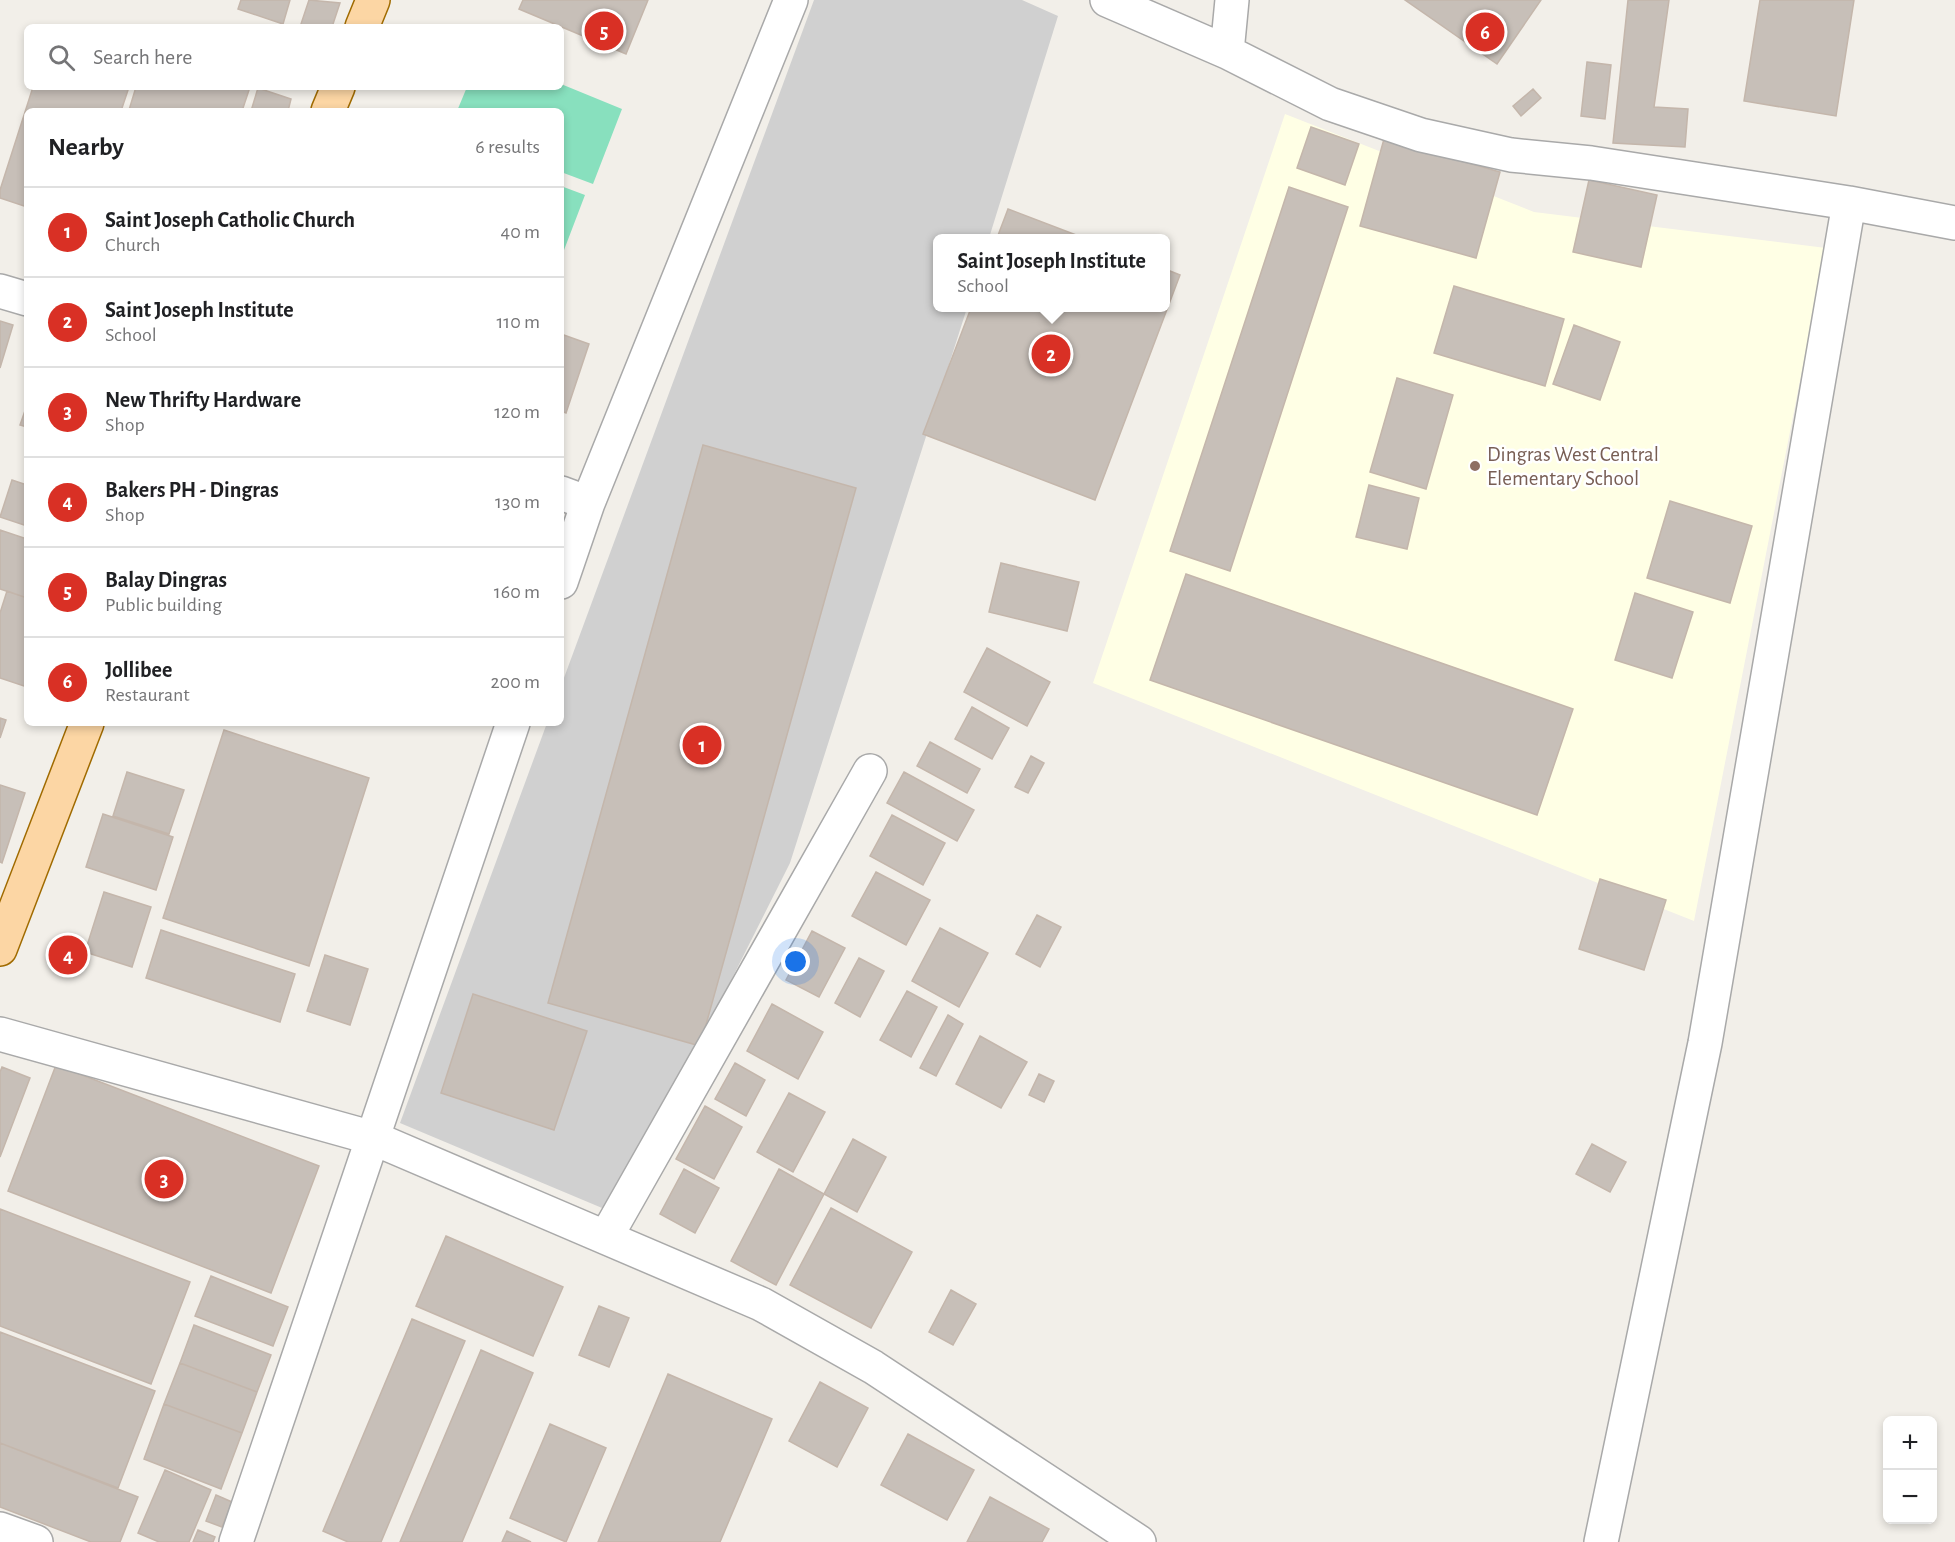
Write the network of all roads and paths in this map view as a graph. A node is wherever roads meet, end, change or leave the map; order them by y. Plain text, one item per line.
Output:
1 (373, 0) edge
2 (790, 0) edge
3 (1107, 0) edge
4 (1232, 0) edge
5 (363, 24) edge
6 (1227, 52) junction
7 (337, 90) edge
8 (329, 108) edge
9 (1849, 203) junction
10 (1955, 223) edge
11 (0, 291) edge
12 (24, 298) edge
13 (574, 498) edge
14 (564, 563) edge
15 (86, 726) edge
16 (512, 726) edge
17 (870, 771) dead end
18 (0, 949) edge
19 (0, 1034) edge
20 (373, 1138) junction
21 (606, 1237) junction
22 (0, 1529) edge
23 (36, 1542) edge
24 (236, 1542) edge
25 (1138, 1542) edge
26 (1601, 1542) edge

1 - 5 main road
2 - 13 street
3 - 6 street
4 - 6 street
6 - 9 street
7 - 8 main road
9 - 10 street
9 - 26 street
11 - 12 street
13 - 14 street
15 - 18 main road
16 - 20 street
17 - 21 street
19 - 20 street
20 - 21 street
20 - 24 street
21 - 25 street
22 - 23 street

